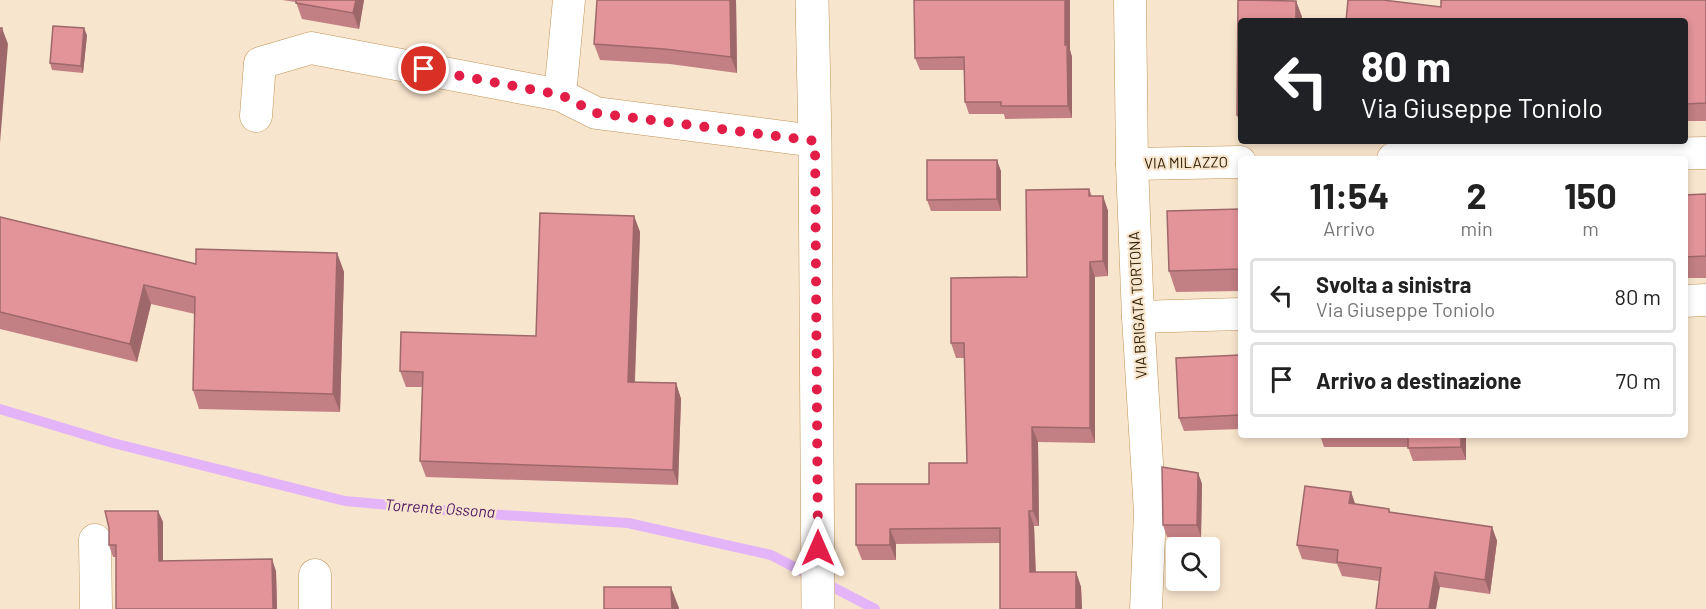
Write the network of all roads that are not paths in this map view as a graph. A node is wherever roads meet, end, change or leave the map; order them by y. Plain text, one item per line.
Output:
1 (568, 0) edge
2 (812, 0) edge
3 (1130, 0) edge
4 (561, 95) junction
5 (256, 116) dead end
6 (815, 141) junction
7 (1706, 153) edge
8 (1550, 156) edge
9 (1238, 162) edge
10 (1132, 164) junction
11 (1706, 300) edge
12 (1688, 301) edge
13 (1238, 314) edge
14 (1138, 317) junction
15 (95, 540) dead end
16 (315, 575) dead end
17 (96, 609) edge
18 (315, 609) edge
19 (818, 609) edge
20 (1146, 609) edge

1 - 4 street
2 - 6 main road
3 - 10 street, VIA BRIGATA TORTONA
4 - 5 street
4 - 6 street
6 - 19 main road
7 - 8 street
9 - 10 street, VIA MILAZZO
10 - 14 street, VIA BRIGATA TORTONA
11 - 12 street
13 - 14 street
14 - 20 street, VIA BRIGATA TORTONA
15 - 17 street
16 - 18 street

